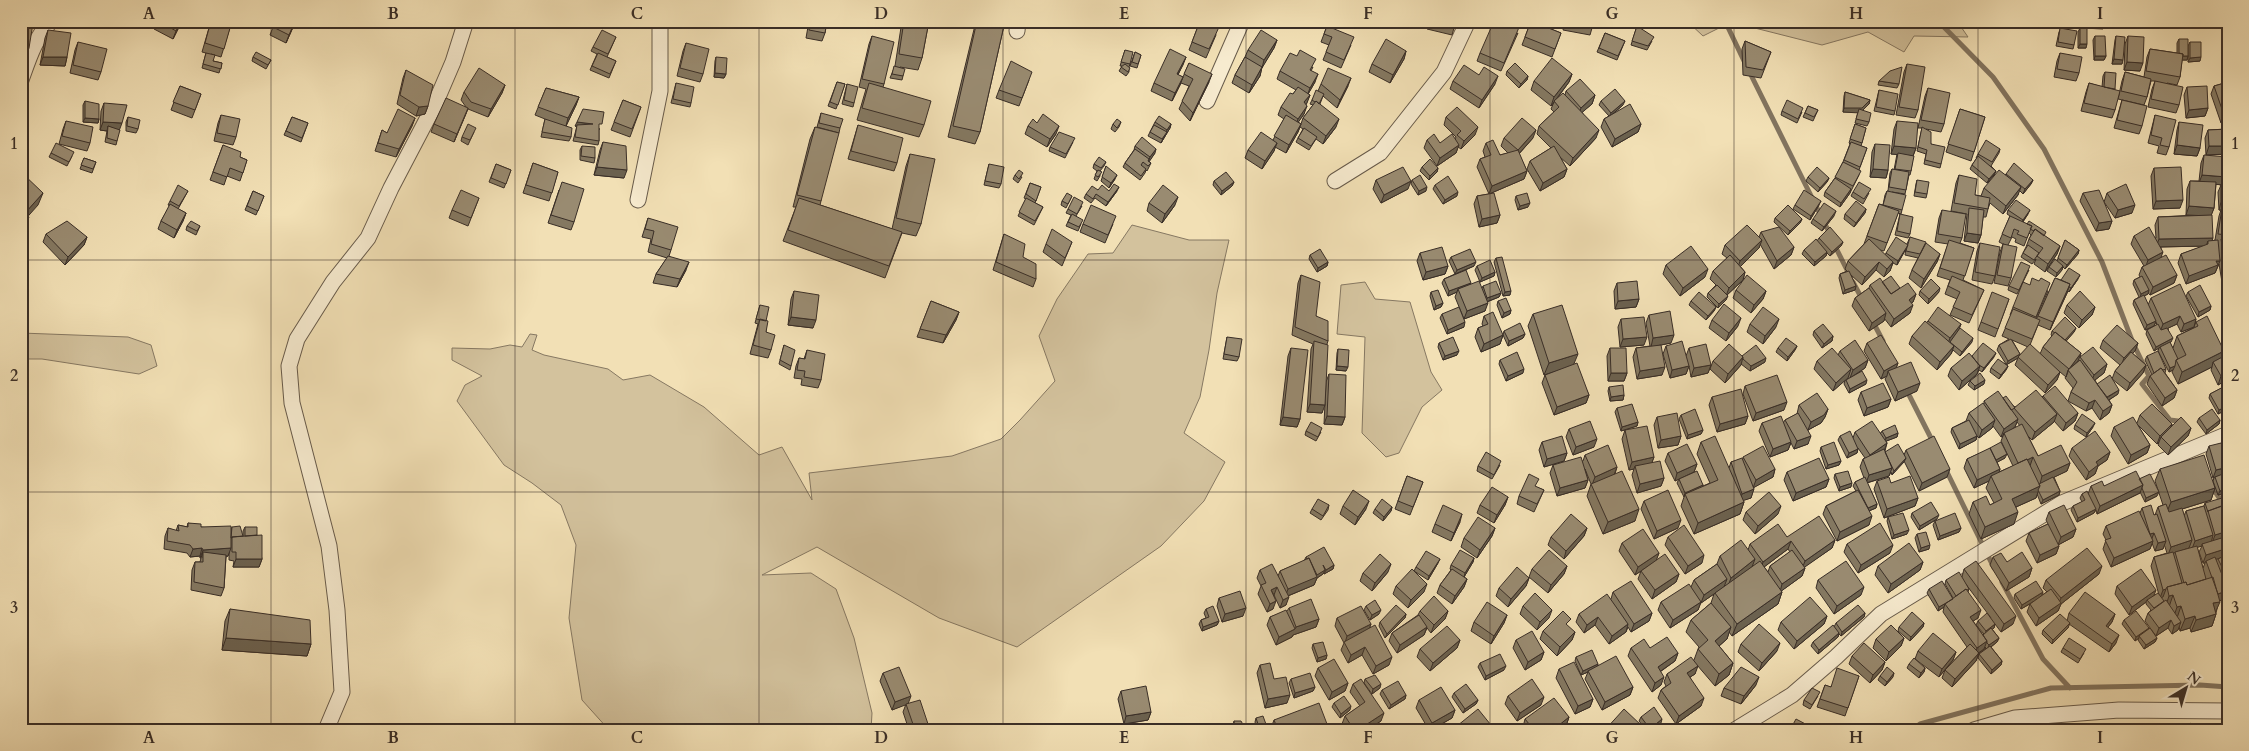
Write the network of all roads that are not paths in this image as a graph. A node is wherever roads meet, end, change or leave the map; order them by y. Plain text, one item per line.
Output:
1 (51, 21) edge
2 (466, 21) edge
3 (660, 21) edge
4 (1242, 21) edge
5 (1468, 21) edge
6 (21, 80) edge
7 (1207, 101) dead end
8 (1335, 181) dead end
9 (638, 200) dead end
10 (2228, 434) edge
11 (2228, 711) edge
12 (326, 730) edge
13 (1735, 730) edge
14 (1974, 730) edge

1 - 6 street
2 - 12 street
3 - 9 street
4 - 7 street
5 - 8 street
10 - 13 street
11 - 14 street

